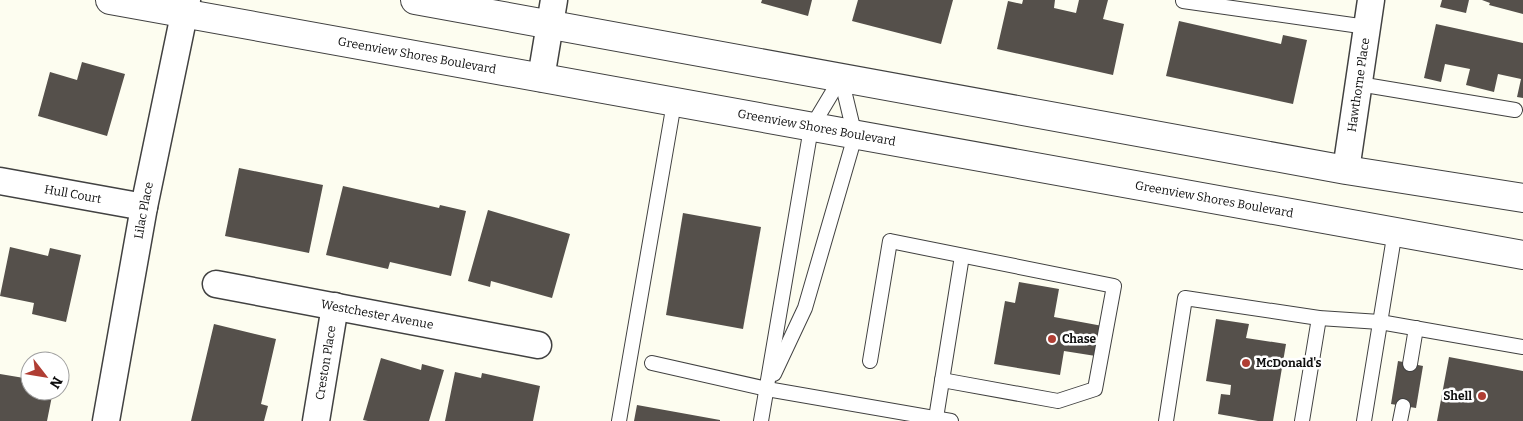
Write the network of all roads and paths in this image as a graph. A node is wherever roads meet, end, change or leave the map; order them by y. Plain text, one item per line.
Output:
1 (110, 0) edge
2 (415, 0) edge
3 (1371, 0) edge
4 (1183, 1) edge
5 (186, 7) edge
6 (552, 12) edge
7 (1367, 27) junction
8 (542, 78) junction
9 (840, 78) junction
10 (1359, 84) junction
11 (674, 103) junction
12 (1516, 110) dead end
13 (812, 128) junction
14 (855, 136) junction
15 (1346, 170) junction
16 (0, 181) edge
17 (1523, 198) edge
18 (144, 207) junction
19 (1395, 231) junction
20 (1523, 255) edge
21 (962, 256) junction
22 (216, 284) dead end
23 (335, 306) junction
24 (1319, 318) junction
25 (1380, 322) junction
26 (1416, 328) junction
27 (538, 345) dead end
28 (1523, 347) edge
29 (870, 361) dead end
30 (652, 363) dead end
31 (1410, 364) dead end
32 (942, 380) junction
33 (767, 389) junction
34 (1403, 406) dead end
35 (936, 418) junction
36 (106, 421) edge
37 (316, 421) edge
38 (619, 421) edge
39 (761, 421) edge
40 (951, 421) edge
41 (1166, 421) edge
42 (1302, 421) edge
43 (1364, 421) edge
44 (1400, 421) edge

1 - 5 street, Greenview Shores Boulevard
2 - 6 street
3 - 7 street, Hawthorne Place
4 - 7 lane
5 - 8 street, Greenview Shores Boulevard
5 - 18 street, Lilac Place
6 - 8 street
6 - 9 street
7 - 10 street, Hawthorne Place
8 - 11 street, Greenview Shores Boulevard
9 - 13 lane
9 - 14 lane
9 - 15 street
10 - 12 lane
10 - 15 street, Hawthorne Place
11 - 13 street, Greenview Shores Boulevard
11 - 38 lane
13 - 14 street, Greenview Shores Boulevard
13 - 33 lane
14 - 19 street, Greenview Shores Boulevard
14 - 33 lane
15 - 17 street
16 - 18 street, Hull Court
18 - 36 street, Lilac Place
19 - 20 street, Greenview Shores Boulevard
19 - 25 lane
21 - 29 lane
21 - 32 lane
21 - 32 lane
22 - 23 street, Westchester Avenue
23 - 27 street, Westchester Avenue
23 - 37 street, Creston Place
24 - 25 lane
24 - 41 lane
24 - 42 lane
25 - 26 lane
25 - 43 lane
26 - 28 lane
26 - 31 lane
30 - 33 lane
32 - 35 lane
33 - 35 lane
33 - 39 lane
34 - 44 lane
35 - 40 lane

